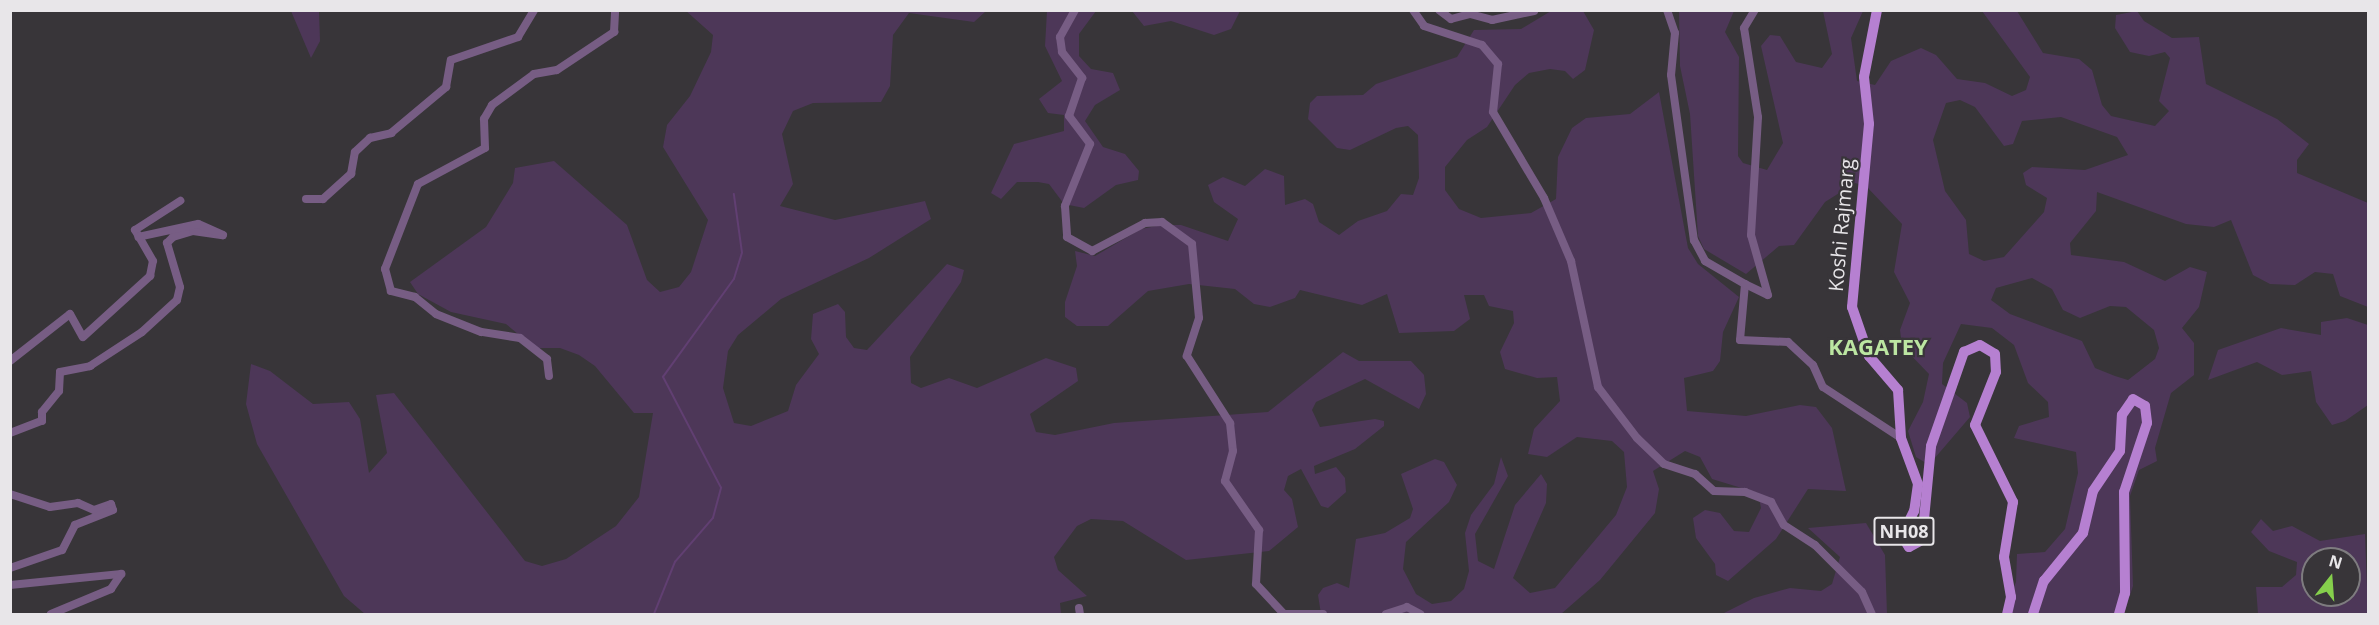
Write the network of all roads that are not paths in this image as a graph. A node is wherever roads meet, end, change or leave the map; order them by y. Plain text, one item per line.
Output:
1 (534, 10) edge
2 (615, 10) edge
3 (1075, 10) edge
4 (1413, 10) edge
5 (1439, 10) edge
6 (1532, 10) edge
7 (1667, 10) edge
8 (1755, 10) edge
9 (1876, 10) edge
10 (306, 200) dead end
11 (180, 201) dead end
12 (138, 237) junction
13 (1746, 284) junction
14 (10, 361) edge
15 (549, 376) dead end
16 (10, 433) edge
17 (1901, 438) junction
18 (10, 494) edge
19 (10, 568) edge
20 (10, 585) edge
21 (51, 615) edge
22 (1323, 615) edge
23 (1386, 615) edge
24 (1420, 615) edge
25 (1872, 615) edge
26 (2007, 615) edge
27 (2033, 615) edge
28 (2119, 615) edge

1 - 10 street
2 - 15 street
3 - 22 street
4 - 25 street
5 - 6 street
7 - 13 street
8 - 13 street
9 - 17 main road, Koshi Rajmarg / NH08
11 - 12 street
12 - 14 street
12 - 16 street
13 - 17 street
17 - 26 main road, Koshi Rajmarg / NH08
18 - 19 street
20 - 21 street
23 - 24 street
27 - 28 main road

